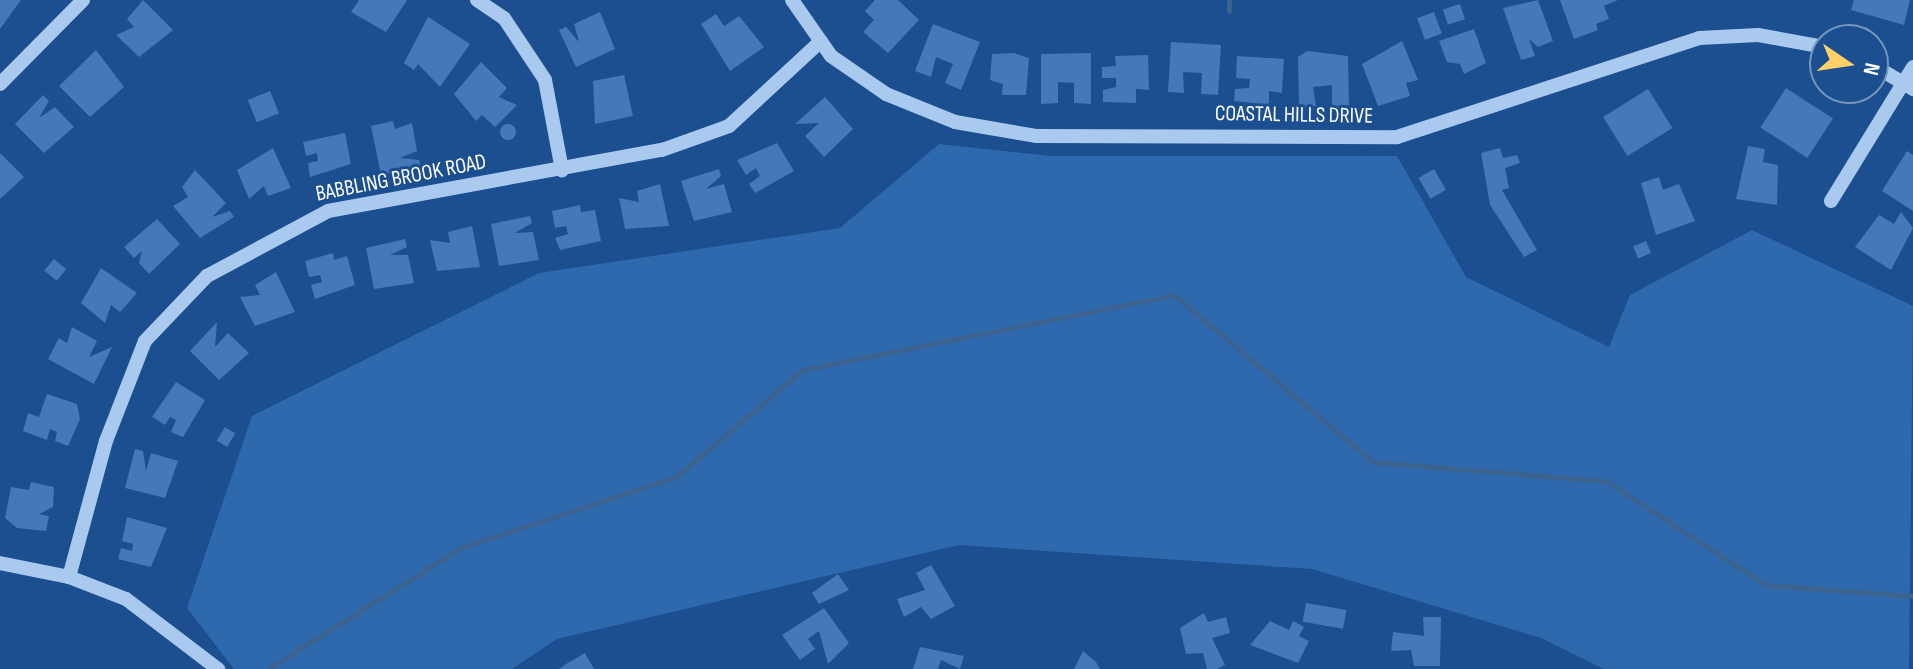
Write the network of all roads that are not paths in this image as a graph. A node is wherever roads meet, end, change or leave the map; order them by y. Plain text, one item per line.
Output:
1 (83, 0) edge
2 (477, 0) edge
3 (792, 0) edge
4 (821, 41) junction
5 (1809, 44) edge
6 (1913, 67) edge
7 (1889, 75) edge
8 (0, 84) edge
9 (1908, 86) edge
10 (562, 170) junction
11 (1831, 201) dead end
12 (0, 563) edge
13 (69, 577) junction
14 (218, 669) edge

1 - 8 street
2 - 10 street
3 - 4 street, COASTAL HILLS DRIVE
4 - 5 street, COASTAL HILLS DRIVE
4 - 10 street, BABBLING BROOK ROAD
6 - 9 street
7 - 9 street
9 - 11 street
10 - 13 street, BABBLING BROOK ROAD
12 - 13 street
13 - 14 street

